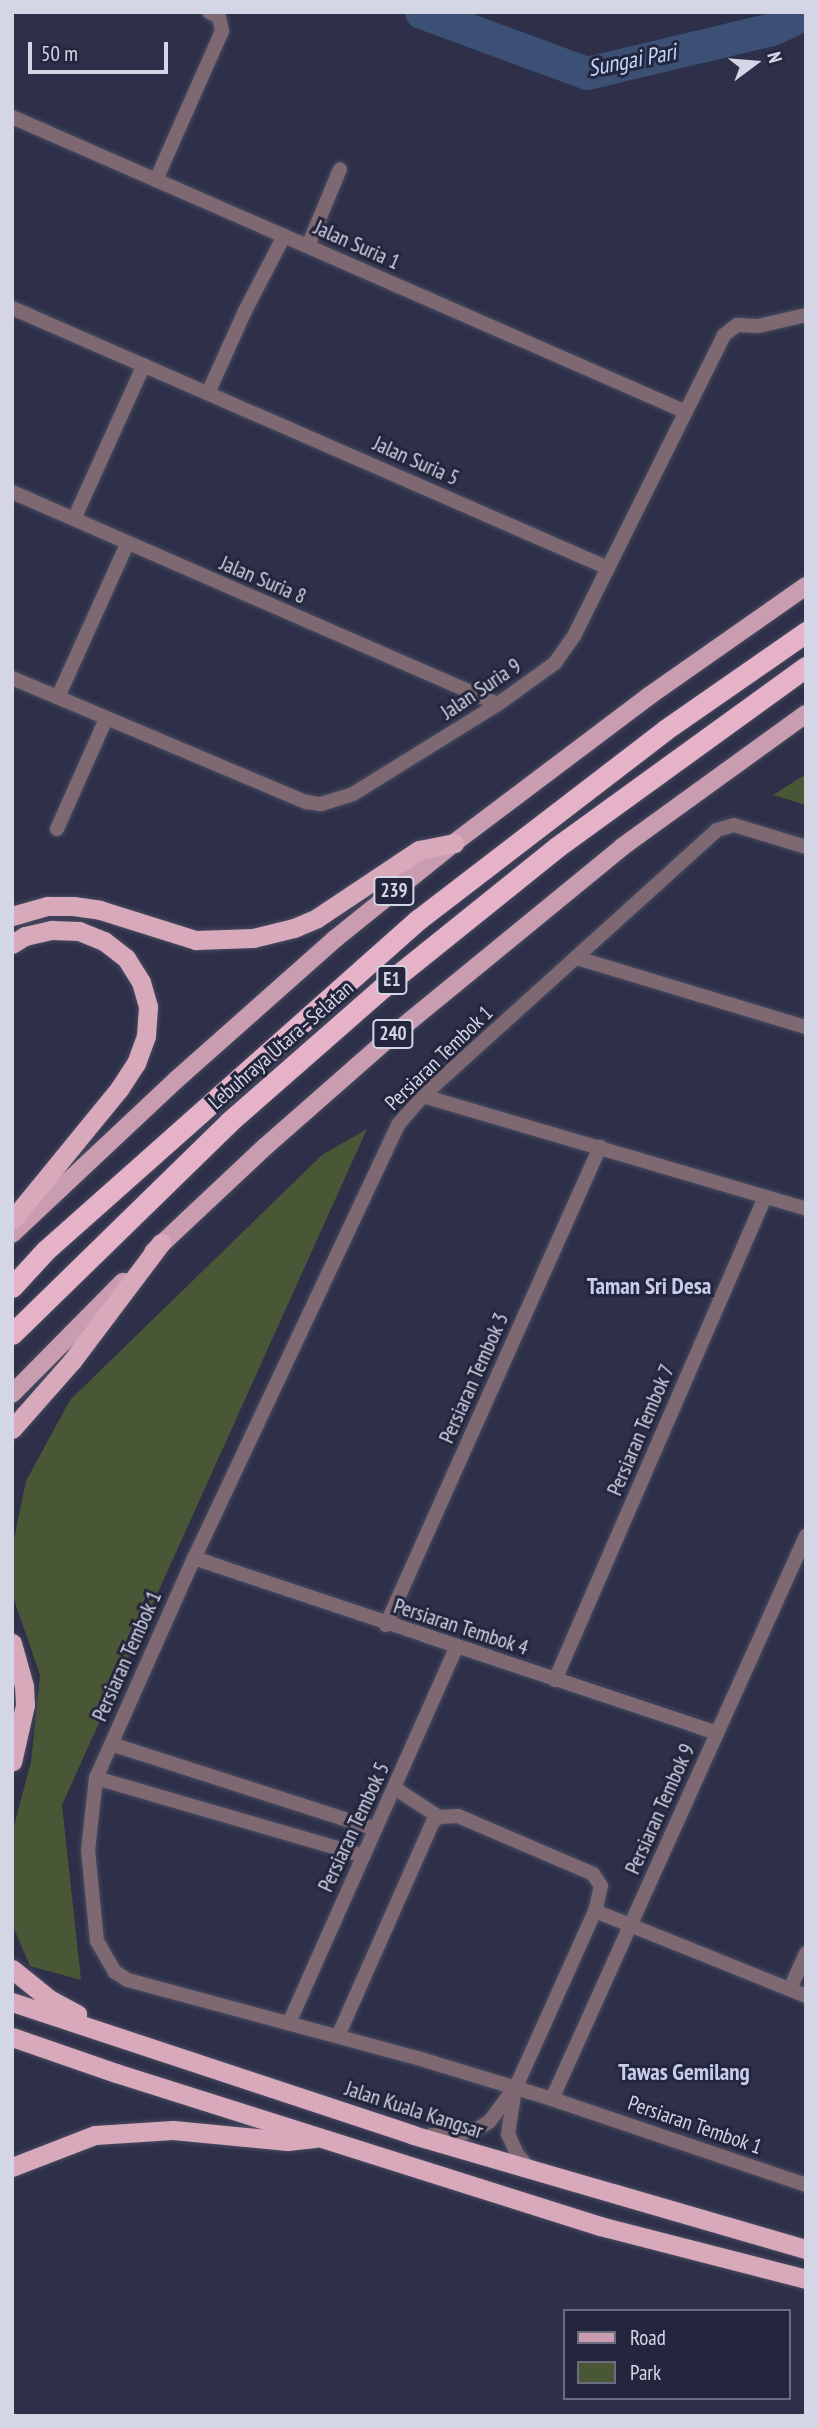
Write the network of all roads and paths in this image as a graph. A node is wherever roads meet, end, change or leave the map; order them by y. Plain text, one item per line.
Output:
1 (209, 12) edge
2 (12, 117) edge
3 (340, 169) dead end
4 (156, 180) junction
5 (284, 236) junction
6 (308, 246) junction
7 (12, 308) edge
8 (806, 315) edge
9 (144, 365) junction
10 (208, 393) junction
11 (684, 411) junction
12 (12, 492) edge
13 (74, 519) junction
14 (127, 544) junction
15 (608, 568) junction
16 (806, 586) edge
17 (806, 632) edge
18 (806, 667) edge
19 (12, 678) edge
20 (58, 697) junction
21 (498, 704) junction
22 (806, 714) edge
23 (106, 719) junction
24 (57, 830) dead end
25 (454, 843) junction
26 (806, 847) edge
27 (12, 916) edge
28 (12, 944) edge
29 (577, 958) junction
30 (806, 1027) edge
31 (423, 1096) junction
32 (600, 1147) junction
33 (765, 1197) junction
34 (806, 1209) edge
35 (12, 1220) edge
36 (12, 1234) edge
37 (161, 1244) junction
38 (12, 1287) edge
39 (12, 1334) edge
40 (12, 1394) edge
41 (12, 1429) edge
42 (806, 1536) edge
43 (194, 1558) junction
44 (386, 1625) junction
45 (12, 1643) edge
46 (456, 1648) junction
47 (555, 1680) junction
48 (717, 1733) junction
49 (111, 1744) junction
50 (12, 1762) edge
51 (96, 1778) junction
52 (396, 1789) junction
53 (439, 1817) junction
54 (376, 1829) junction
55 (364, 1856) junction
56 (595, 1912) junction
57 (631, 1926) junction
58 (806, 1953) edge
59 (12, 1969) edge
60 (790, 1989) junction
61 (806, 1996) edge
62 (12, 2002) edge
63 (289, 2023) junction
64 (338, 2036) junction
65 (12, 2037) edge
66 (121, 2038) junction
67 (515, 2089) junction
68 (552, 2099) junction
69 (413, 2135) junction
70 (323, 2137) junction
71 (12, 2167) edge
72 (533, 2172) junction
73 (806, 2185) edge
74 (806, 2249) edge
75 (806, 2279) edge

1 - 4 street
2 - 4 street, Jalan Suria 1
3 - 6 street
4 - 5 street, Jalan Suria 1
5 - 6 street, Jalan Suria 1
5 - 10 street
6 - 11 street, Jalan Suria 1
7 - 9 street, Jalan Suria 5
8 - 11 street, Jalan Suria 9
9 - 10 street, Jalan Suria 5
9 - 13 street
10 - 15 street, Jalan Suria 5
11 - 15 street, Jalan Suria 9
12 - 13 street, Jalan Suria 8
13 - 14 street, Jalan Suria 8
14 - 20 street
14 - 21 street, Jalan Suria 8
15 - 21 street, Jalan Suria 9
16 - 25 main road, 239
17 - 38 highway, Lebuhraya Utara–Selatan / E1
18 - 39 highway, Lebuhraya Utara–Selatan / E1
19 - 20 street, Jalan Suria 9
20 - 23 street, Jalan Suria 9
21 - 23 street, Jalan Suria 9
22 - 37 main road, 240
23 - 24 street
25 - 27 highway
25 - 36 main road, 239
26 - 29 street, Persiaran Tembok 1
28 - 35 highway
29 - 30 street
29 - 31 street, Persiaran Tembok 1
31 - 32 street
31 - 43 street, Persiaran Tembok 1
32 - 33 street
32 - 44 street, Persiaran Tembok 3
33 - 34 street
33 - 47 street, Persiaran Tembok 7
37 - 40 main road, 240
37 - 41 highway
42 - 48 street, Persiaran Tembok 9
43 - 44 street, Persiaran Tembok 4
43 - 49 street, Persiaran Tembok 1
44 - 46 street, Persiaran Tembok 4
45 - 50 highway
46 - 47 street, Persiaran Tembok 4
46 - 52 street, Persiaran Tembok 5
47 - 48 street, Persiaran Tembok 4
48 - 57 street, Persiaran Tembok 9
49 - 51 street, Persiaran Tembok 1
49 - 54 street
51 - 55 street
51 - 63 street, Persiaran Tembok 1
52 - 53 street
52 - 54 street, Persiaran Tembok 5
53 - 56 street
53 - 64 street
54 - 55 street, Persiaran Tembok 5
55 - 63 street, Persiaran Tembok 5
56 - 57 street
56 - 67 street
57 - 60 street
57 - 68 street, Persiaran Tembok 9
58 - 60 street
59 - 66 highway
60 - 61 street
62 - 66 highway, Jalan Kuala Kangsar
63 - 64 street, Persiaran Tembok 1
64 - 67 street, Persiaran Tembok 1
65 - 70 highway
66 - 69 highway, Jalan Kuala Kangsar
67 - 68 street, Persiaran Tembok 1
67 - 69 street
67 - 72 street
68 - 73 street, Persiaran Tembok 1
69 - 72 highway, Jalan Kuala Kangsar
70 - 71 highway
70 - 75 highway
72 - 74 highway, Jalan Kuala Kangsar

